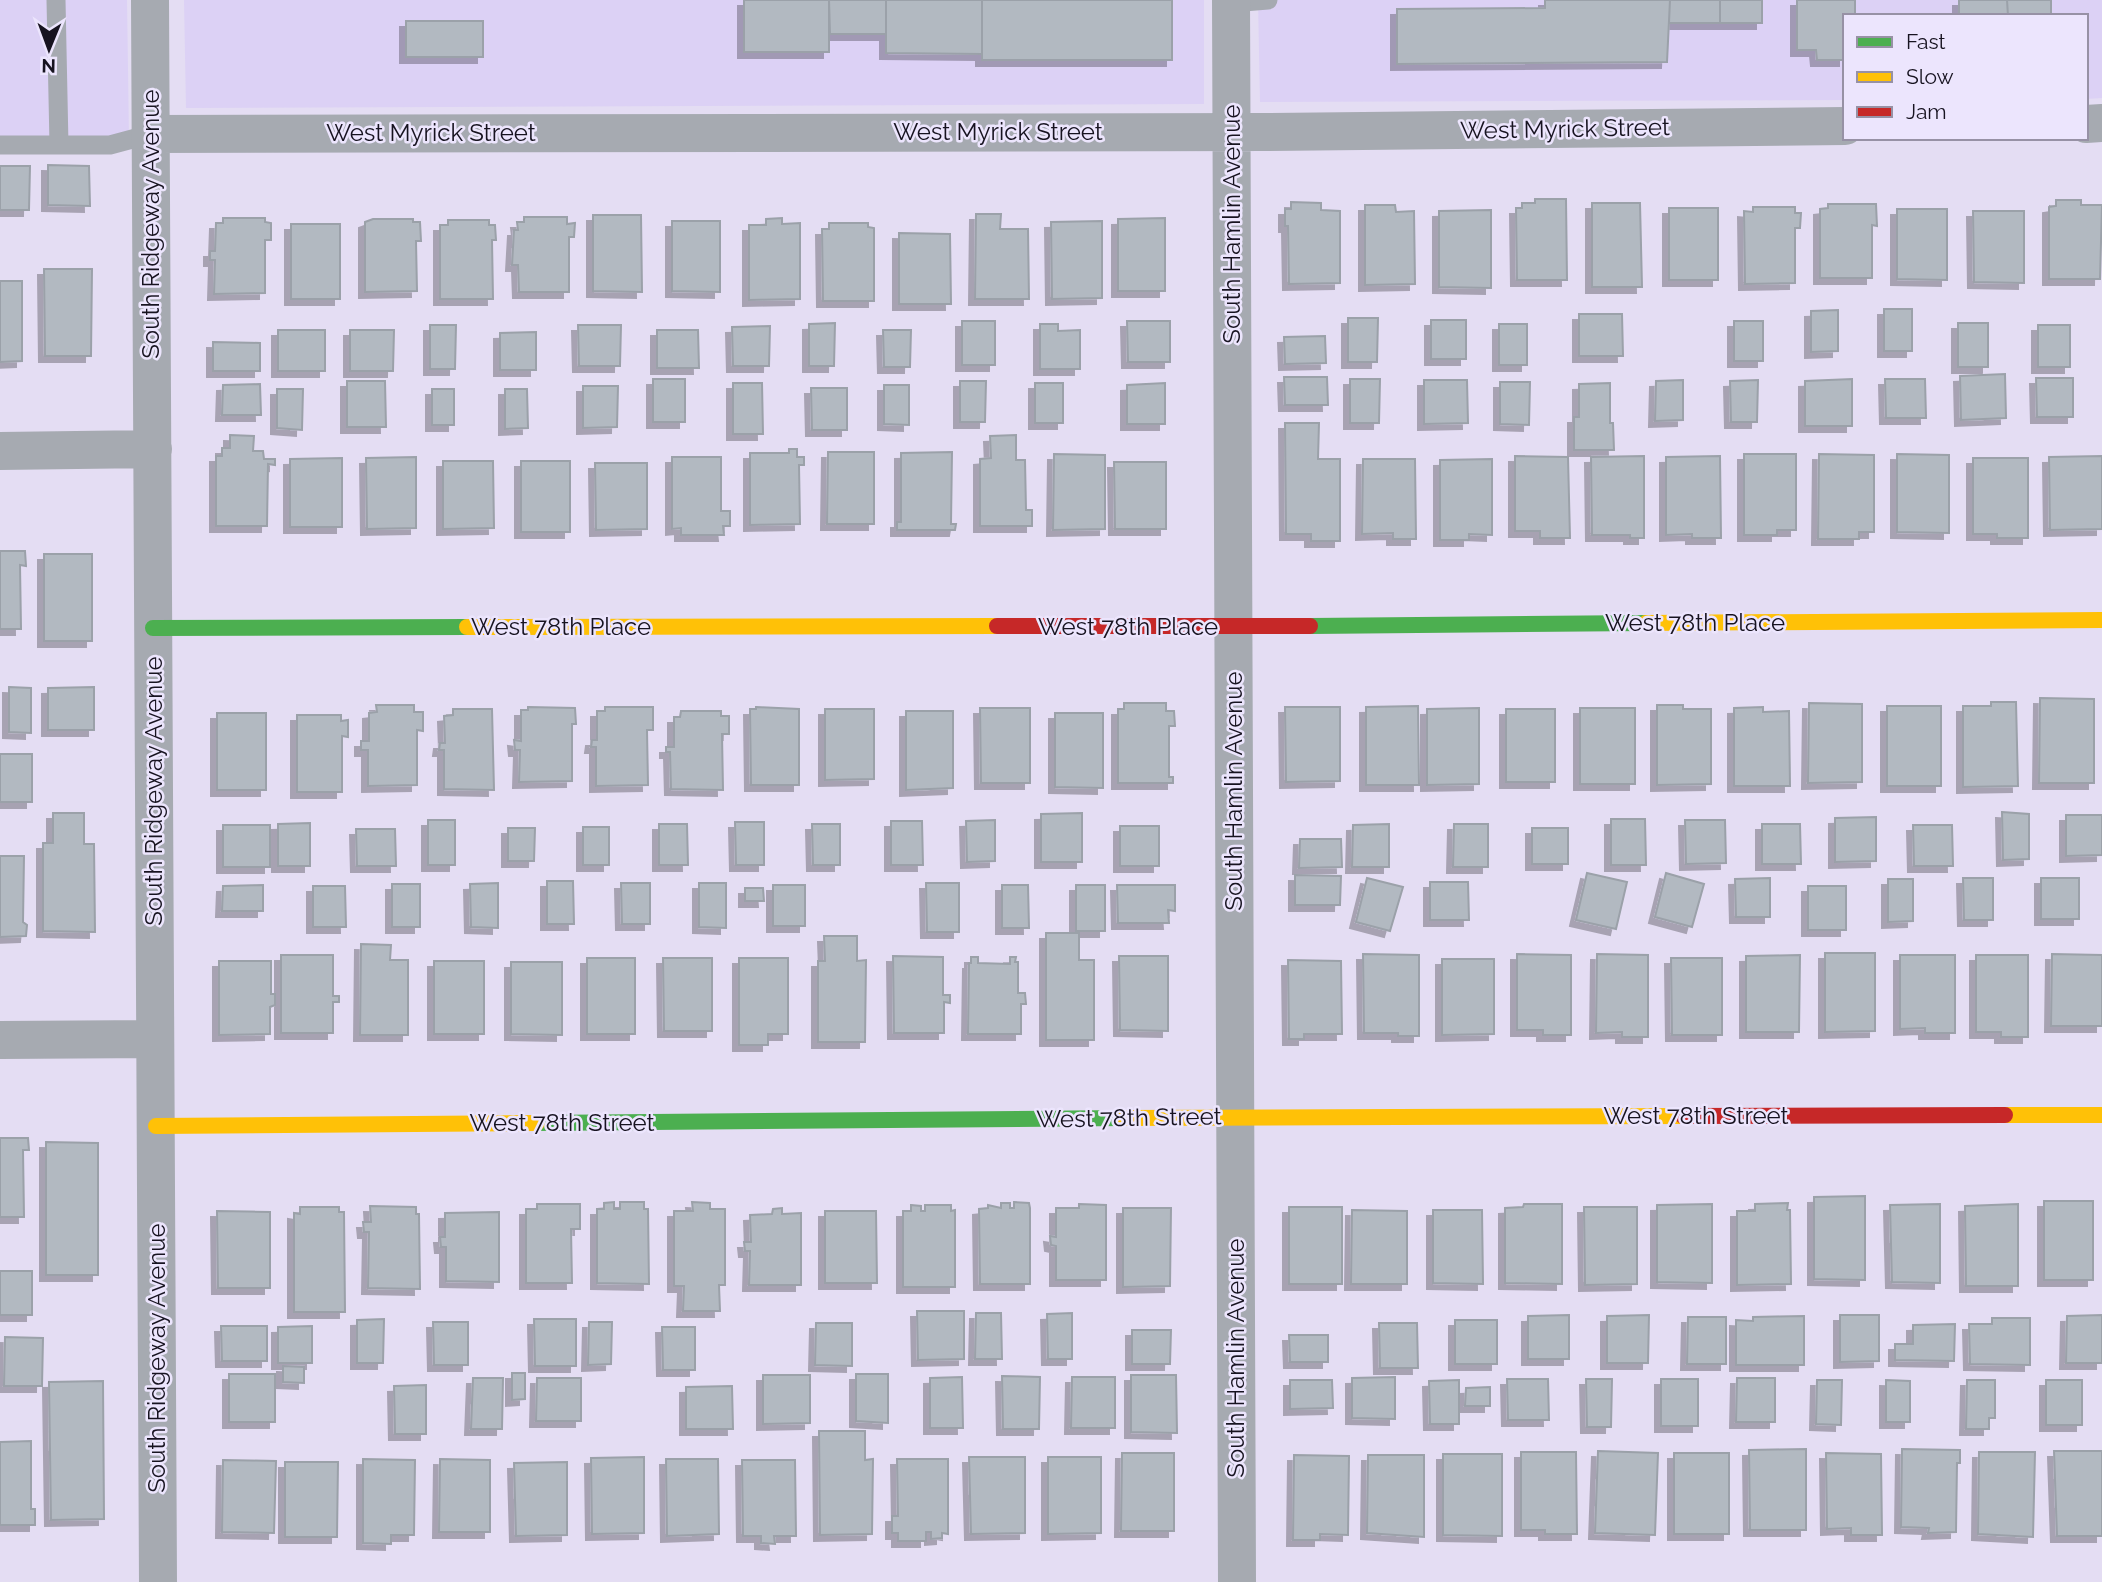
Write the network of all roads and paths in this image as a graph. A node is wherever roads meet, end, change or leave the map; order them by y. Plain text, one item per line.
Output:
1 (56, 0) edge
2 (150, 0) edge
3 (1268, 0) edge
4 (1231, 1) edge
5 (1843, 126) edge
6 (1231, 132) junction
7 (151, 134) junction
8 (0, 145) edge
9 (58, 145) junction
10 (153, 449) junction
11 (0, 451) edge
12 (2102, 620) edge
13 (1233, 626) junction
14 (153, 628) junction
15 (155, 1039) junction
16 (0, 1040) edge
17 (2102, 1115) edge
18 (1235, 1117) junction
19 (156, 1126) junction
20 (158, 1582) edge
21 (1237, 1582) edge

1 - 9 lane
2 - 7 street, South Ridgeway Avenue
3 - 4 lane
4 - 6 street, South Hamlin Avenue
5 - 6 street, West Myrick Street
6 - 7 street, West Myrick Street
6 - 13 street, South Hamlin Avenue
7 - 9 lane
7 - 10 street, South Ridgeway Avenue
8 - 9 lane
10 - 11 street
10 - 14 street, South Ridgeway Avenue
12 - 13 street, West 78th Place
13 - 14 street, West 78th Place
13 - 18 street, South Hamlin Avenue
14 - 15 street, South Ridgeway Avenue
15 - 16 street
15 - 19 street, South Ridgeway Avenue
17 - 18 street, West 78th Street
18 - 19 street, West 78th Street
18 - 21 street, South Hamlin Avenue
19 - 20 street, South Ridgeway Avenue

